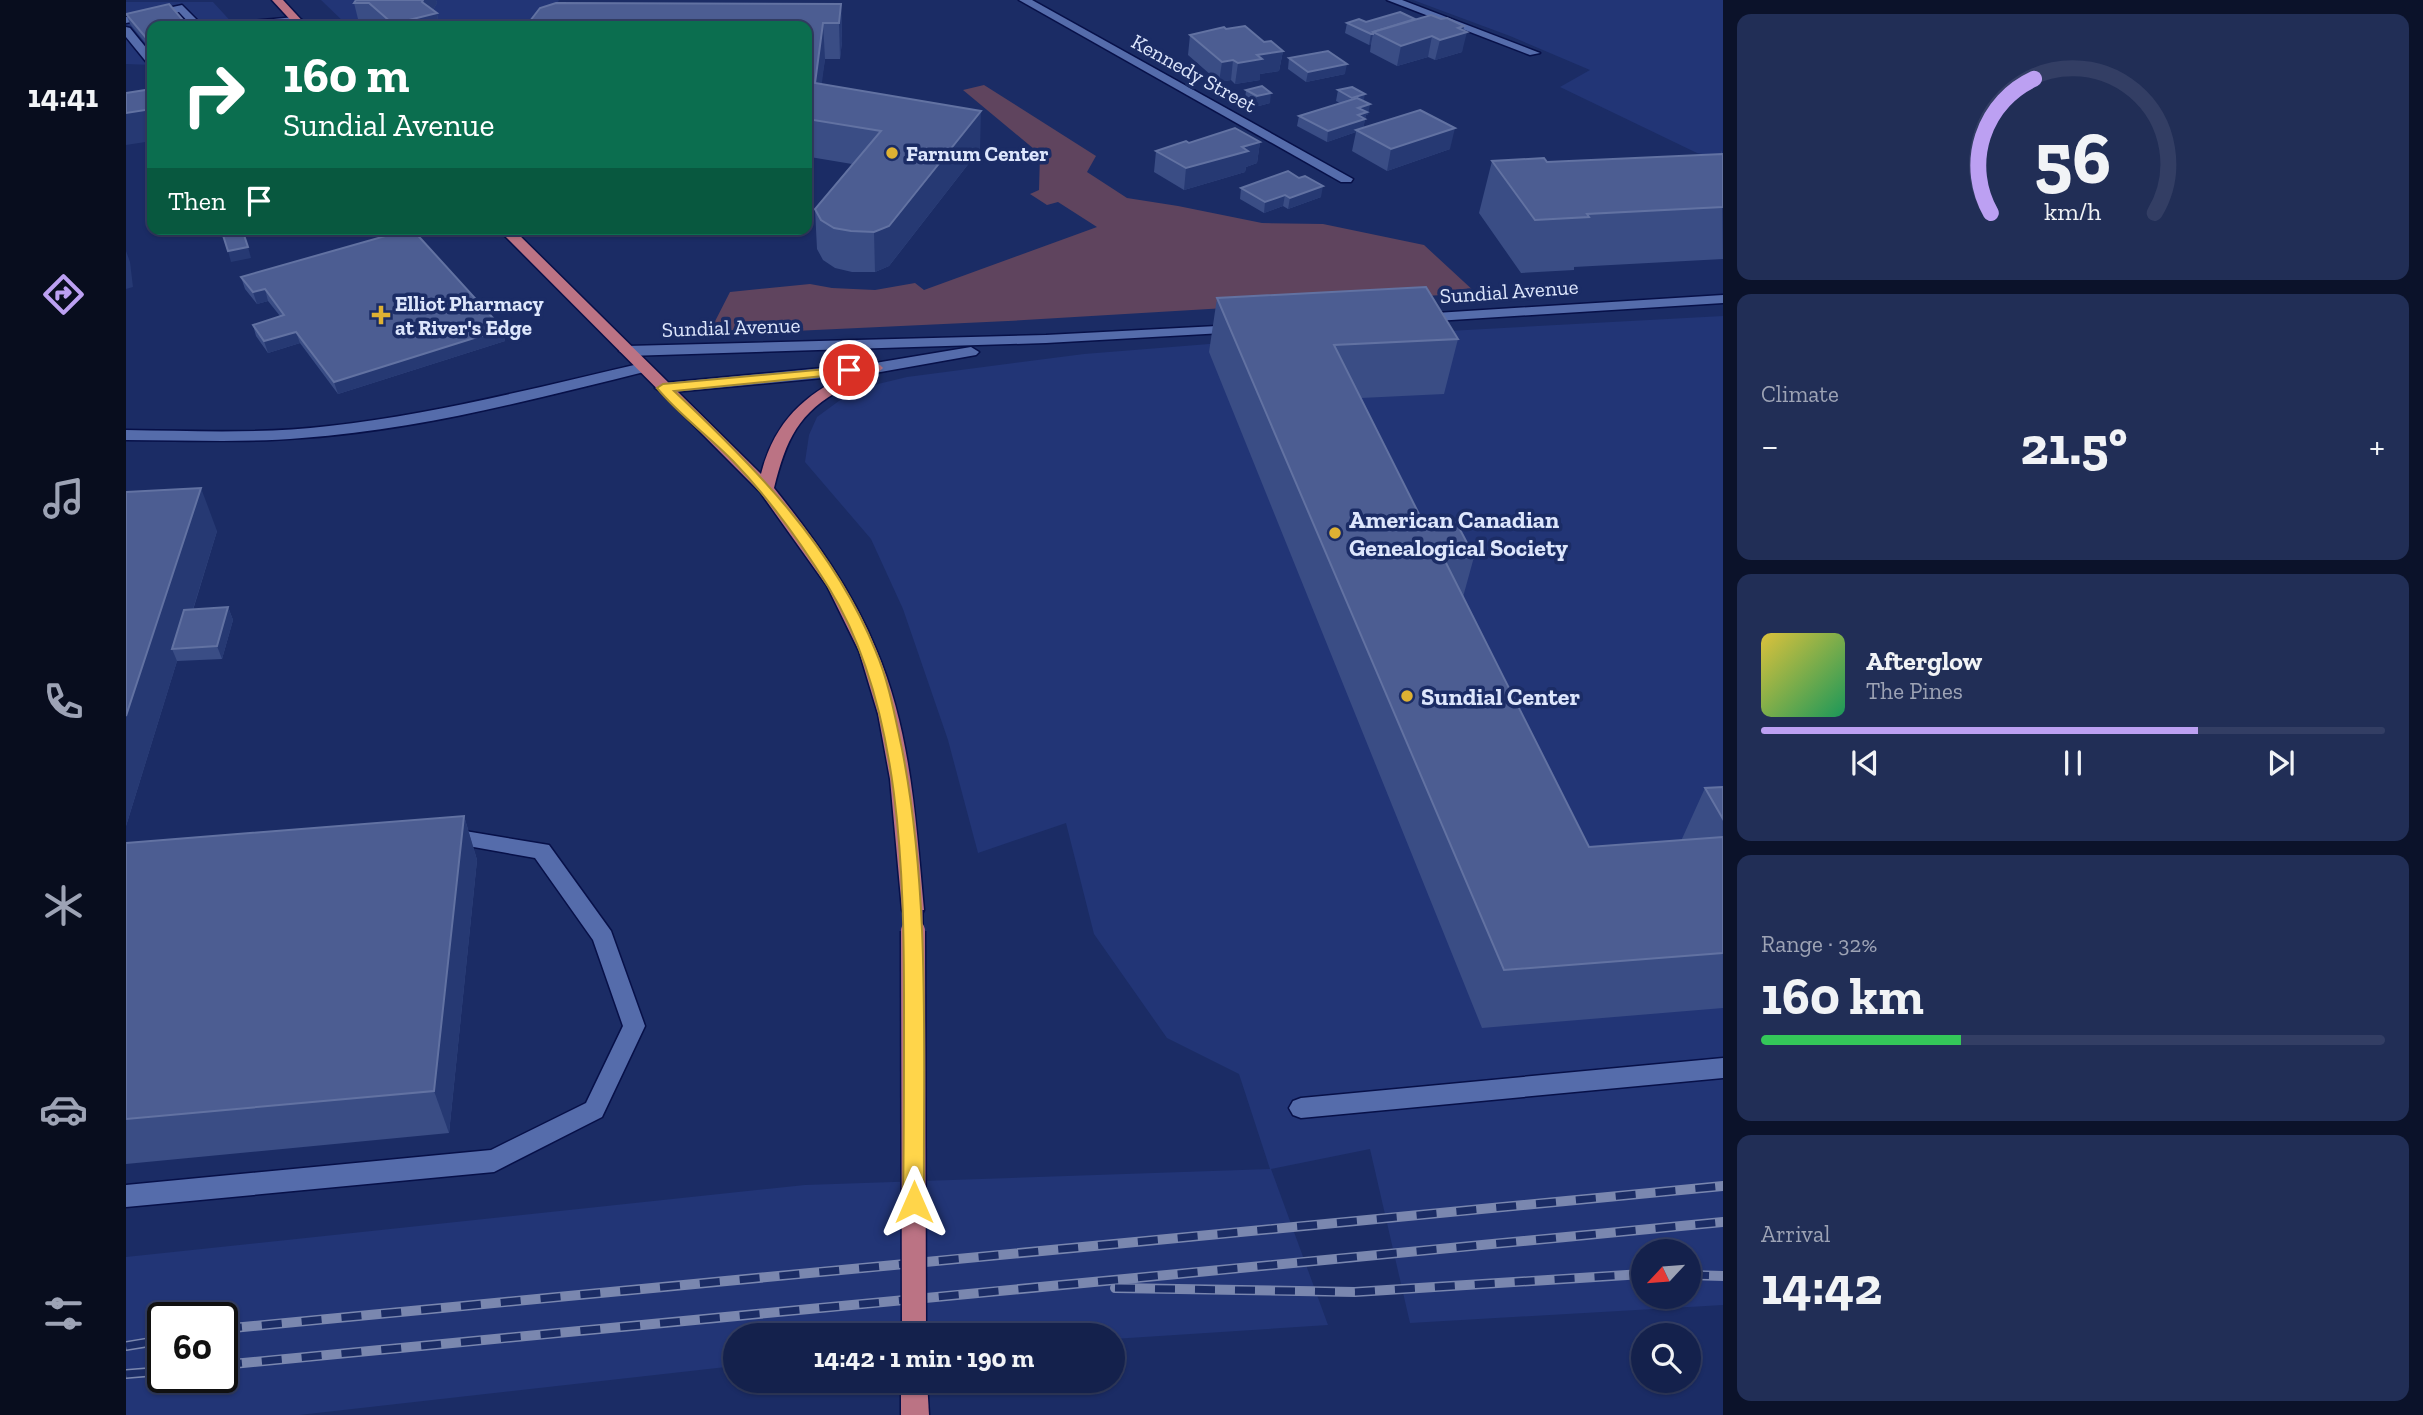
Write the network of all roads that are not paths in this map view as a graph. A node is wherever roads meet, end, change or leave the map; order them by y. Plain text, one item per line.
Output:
1 (277, 0) edge
2 (1024, 0) edge
3 (1392, 0) edge
4 (126, 20) edge
5 (194, 21) edge
6 (297, 21) edge
7 (131, 33) edge
8 (147, 53) edge
9 (1534, 53) dead end
10 (1346, 179) dead end
11 (511, 235) edge
12 (1723, 299) edge
13 (1410, 318) edge
14 (1248, 328) edge
15 (1046, 339) junction
16 (627, 351) junction
17 (643, 368) junction
18 (875, 368) junction
19 (663, 388) junction
20 (126, 435) edge
21 (766, 488) junction
22 (426, 836) edge
23 (1723, 1068) edge
24 (1301, 1108) dead end
25 (126, 1196) edge
26 (914, 1323) edge
27 (914, 1393) edge
28 (915, 1415) edge

1 - 6 main road
2 - 10 street, Kennedy Street
3 - 9 street
4 - 5 street
7 - 8 street
11 - 16 main road
12 - 13 street, Sundial Avenue
14 - 15 street, Sundial Avenue
15 - 16 street, Sundial Avenue
15 - 18 street, Sundial Avenue
16 - 17 main road
17 - 19 main road
17 - 20 street
18 - 19 street, Sundial Avenue
18 - 21 main road
19 - 21 main road
21 - 26 main road, bridge
22 - 25 street
23 - 24 street
27 - 28 main road

